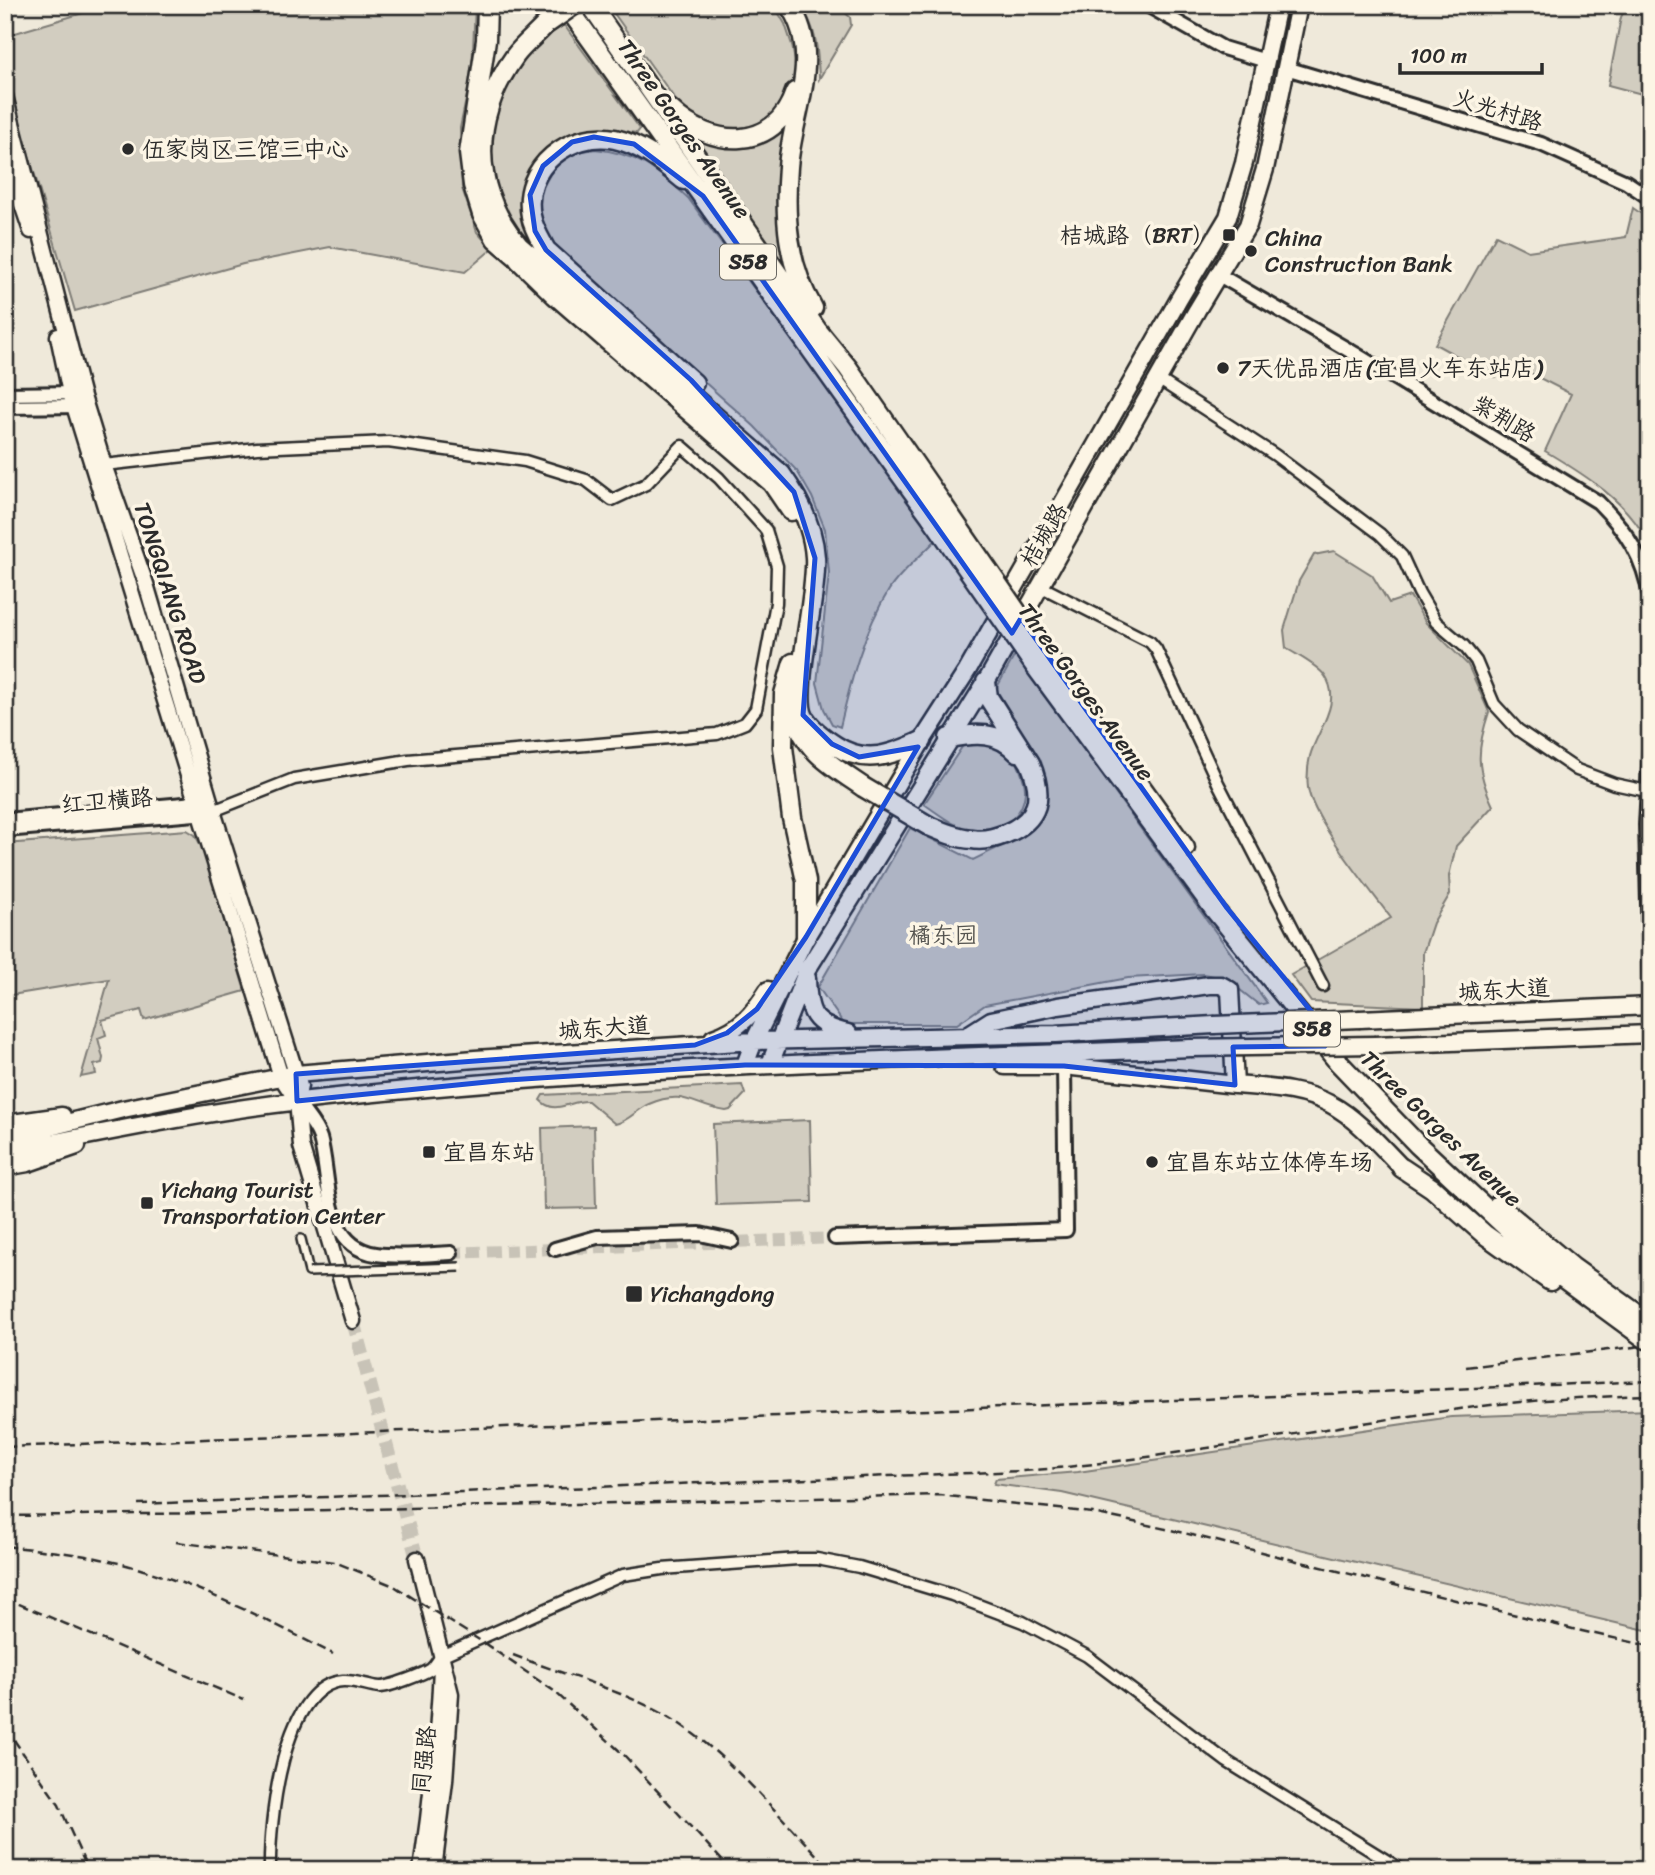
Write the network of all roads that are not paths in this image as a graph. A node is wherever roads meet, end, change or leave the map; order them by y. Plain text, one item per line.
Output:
1 (487, 5) edge
2 (564, 5) edge
3 (574, 5) edge
4 (591, 5) edge
5 (781, 5) edge
6 (789, 5) edge
7 (1147, 5) edge
8 (1278, 5) edge
9 (1299, 5) edge
10 (544, 22) junction
11 (1266, 61) junction
12 (1286, 68) junction
13 (649, 90) junction
14 (5, 96) edge
15 (5, 155) edge
16 (703, 196) junction
17 (1650, 198) edge
18 (518, 259) junction
19 (1219, 275) junction
20 (848, 368) junction
21 (1158, 379) junction
22 (5, 394) edge
23 (78, 400) junction
24 (5, 407) edge
25 (104, 465) junction
26 (781, 474) junction
27 (937, 511) junction
28 (1040, 586) junction
29 (1650, 597) edge
30 (793, 663) junction
31 (985, 682) junction
32 (803, 715) junction
33 (949, 738) junction
34 (922, 741) junction
35 (1650, 748) edge
36 (865, 784) junction
37 (1647, 790) junction
38 (204, 808) junction
39 (5, 820) edge
40 (931, 823) junction
41 (5, 830) edge
42 (806, 937) junction
43 (807, 970) junction
44 (1650, 982) edge
45 (1323, 986) dead end
46 (1650, 1006) edge
47 (1650, 1034) edge
48 (968, 1035) junction
49 (867, 1038) junction
50 (754, 1041) junction
51 (778, 1041) junction
52 (695, 1045) junction
53 (827, 1063) junction
54 (770, 1064) junction
55 (745, 1065) junction
56 (1064, 1066) junction
57 (288, 1075) junction
58 (1236, 1086) junction
59 (297, 1101) junction
60 (123, 1109) junction
61 (5, 1124) edge
62 (132, 1128) junction
63 (5, 1138) edge
64 (5, 1152) edge
65 (5, 1167) edge
66 (1402, 1168) joint
67 (835, 1238) tunnel mouth
68 (301, 1239) dead end
69 (732, 1241) dead end
70 (555, 1249) dead end
71 (451, 1253) tunnel mouth
72 (460, 1267) dead end
73 (353, 1321) tunnel mouth
74 (1648, 1331) edge
75 (417, 1559) tunnel mouth
76 (441, 1656) junction
77 (270, 1870) edge
78 (421, 1870) edge
79 (434, 1870) edge
80 (1402, 1870) edge

1 - 18 highway
2 - 10 highway
2 - 16 highway, Three Gorges Avenue / S58
3 - 10 highway, bridge
4 - 13 highway, Three Gorges Avenue / S58
5 - 13 highway
6 - 20 highway
7 - 11 street
8 - 11 main road, 桔城路
9 - 12 main road, 桔城路
10 - 18 highway
10 - 26 highway
11 - 34 main road, 桔城路
12 - 17 street, 火光村路
12 - 19 main road, 桔城路
13 - 20 highway, Three Gorges Avenue / S58
14 - 23 main road, TONGQIANG ROAD
15 - 23 main road, TONGQIANG ROAD
16 - 26 highway
16 - 27 highway, Three Gorges Avenue / S58
18 - 30 highway
19 - 21 main road, 桔城路
19 - 29 street, 紫荆路
20 - 27 highway, Three Gorges Avenue / S58
21 - 28 main road, 桔城路
21 - 37 street
22 - 23 street
23 - 24 street
23 - 25 main road, TONGQIANG ROAD
23 - 38 main road, TONGQIANG ROAD
25 - 38 main road, TONGQIANG ROAD
25 - 38 street
26 - 32 highway
27 - 74 highway, Three Gorges Avenue / S58, bridge
28 - 31 main road, 桔城路
28 - 45 street
30 - 36 highway
30 - 42 highway
31 - 33 main road, 桔城路
31 - 40 highway
32 - 34 highway
32 - 36 highway
33 - 40 highway
33 - 43 main road, 桔城路
34 - 42 main road, 桔城路
35 - 37 street
36 - 40 highway, bridge
37 - 44 street
38 - 39 street, 红卫横路
38 - 41 street, 红卫横路
38 - 57 main road, TONGQIANG ROAD
42 - 50 main road, 桔城路
42 - 52 main road
43 - 49 main road
43 - 51 main road, 桔城路
46 - 48 main road, 城东大道, bridge
47 - 53 main road, 城东大道, bridge
48 - 49 main road, 城东大道
48 - 58 main road
49 - 51 main road, 城东大道
50 - 51 main road, 城东大道
50 - 52 main road, 城东大道
50 - 55 main road, 桔城路
51 - 54 main road, 桔城路
52 - 57 main road, 城东大道
53 - 54 main road, 城东大道
53 - 56 main road
54 - 55 main road, 城东大道
55 - 59 main road, 城东大道
56 - 58 main road
56 - 67 street
57 - 59 main road, TONGQIANG ROAD
57 - 60 main road, 城东大道
58 - 66 main road
59 - 62 main road, 城东大道
59 - 71 street
59 - 73 main road, TONGQIANG ROAD
60 - 61 main road
60 - 63 main road, 城东大道
62 - 64 main road, 城东大道
62 - 65 main road
66 - 74 highway
68 - 72 street, bridge
69 - 70 street
75 - 76 main road, 同强路
76 - 77 street
76 - 78 main road, 同强路
76 - 79 main road, 同强路
76 - 80 street

